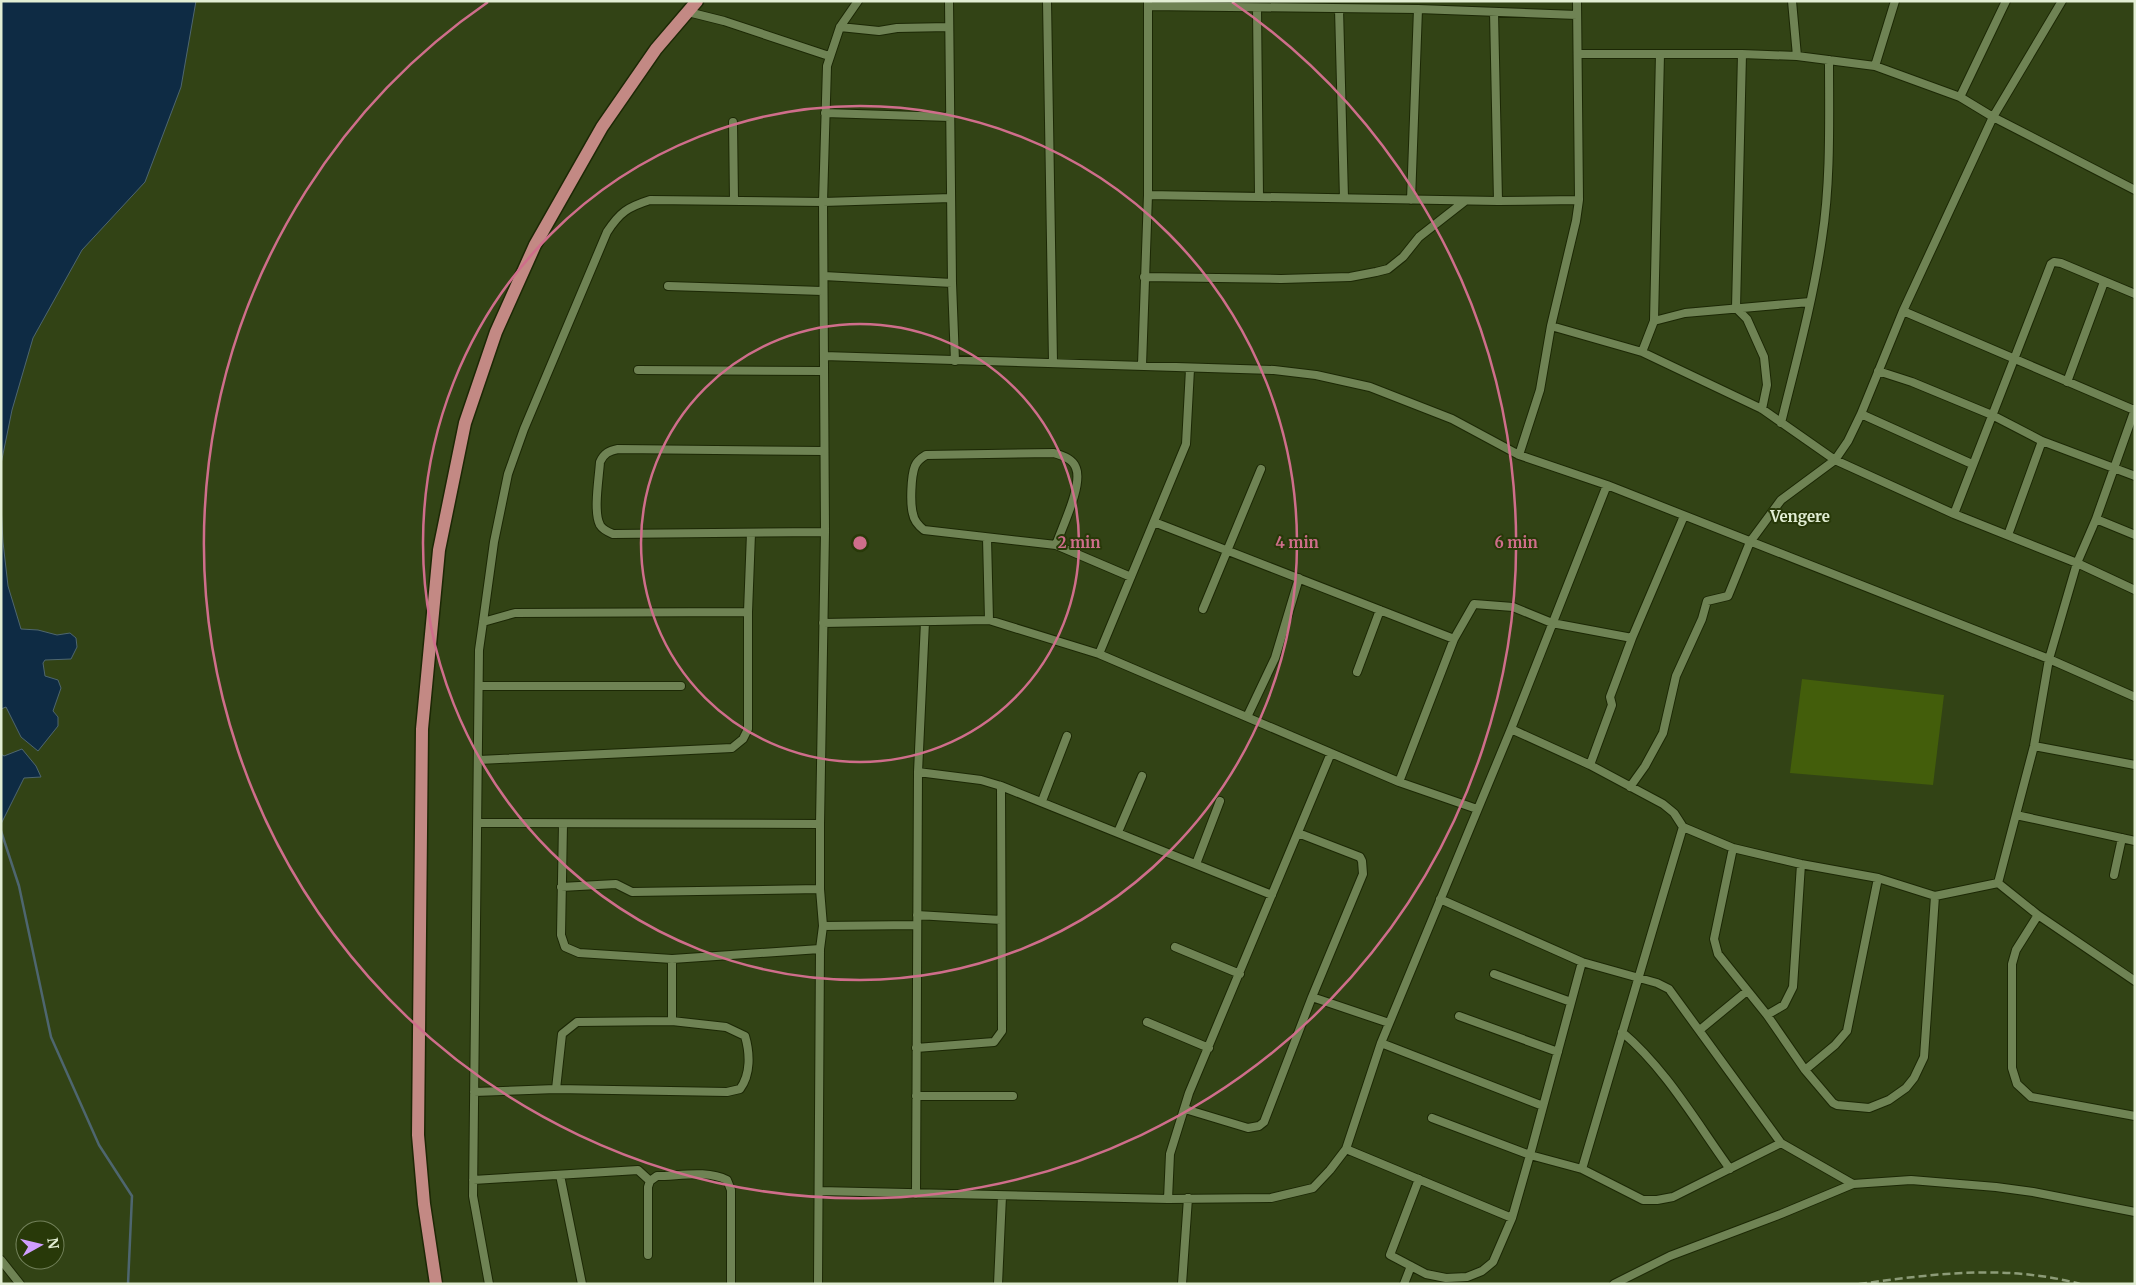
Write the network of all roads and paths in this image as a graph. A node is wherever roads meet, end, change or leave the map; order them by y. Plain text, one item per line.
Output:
1 (697, 1) edge
2 (858, 1) edge
3 (949, 1) edge
4 (1047, 1) edge
5 (1577, 1) edge
6 (1792, 1) edge
7 (1895, 1) edge
8 (2006, 1) edge
9 (2062, 1) edge
10 (1148, 4) edge
11 (1306, 5) edge
12 (1257, 8) junction
13 (1339, 9) junction
14 (1418, 9) junction
15 (688, 12) junction
16 (1494, 12) junction
17 (1577, 14) junction
18 (840, 27) junction
19 (949, 27) junction
20 (1579, 54) junction
21 (1660, 54) junction
22 (1742, 54) junction
23 (829, 56) junction
24 (1797, 56) junction
25 (1829, 60) junction
26 (1875, 66) junction
27 (1960, 98) junction
28 (825, 113) junction
29 (950, 116) junction
30 (1993, 117) junction
31 (733, 122) dead end
32 (2135, 190) edge
33 (1148, 195) junction
34 (1259, 196) junction
35 (951, 198) junction
36 (1344, 198) junction
37 (734, 200) junction
38 (1411, 200) junction
39 (1578, 200) junction
40 (1465, 201) junction
41 (1498, 201) junction
42 (823, 202) junction
43 (824, 276) junction
44 (1144, 278) junction
45 (2104, 282) junction
46 (952, 283) junction
47 (668, 286) dead end
48 (822, 291) junction
49 (2135, 294) edge
50 (1810, 302) junction
51 (1736, 308) junction
52 (1903, 311) junction
53 (1654, 320) junction
54 (1551, 326) junction
55 (1642, 352) junction
56 (824, 356) junction
57 (2014, 360) junction
58 (955, 361) junction
59 (1053, 362) junction
60 (1142, 365) junction
61 (1190, 369) junction
62 (638, 370) dead end
63 (824, 371) junction
64 (1878, 371) junction
65 (2067, 382) junction
66 (1762, 409) junction
67 (2134, 409) edge
68 (1861, 414) junction
69 (1992, 415) junction
70 (1781, 423) junction
71 (2132, 425) edge
72 (2042, 441) junction
73 (824, 451) junction
74 (1519, 455) junction
75 (1835, 460) junction
76 (1972, 464) junction
77 (2114, 467) junction
78 (1261, 469) dead end
79 (2135, 476) edge
80 (1607, 485) junction
81 (1954, 514) junction
82 (1684, 516) junction
83 (2096, 519) junction
84 (1154, 522) junction
85 (825, 532) junction
86 (751, 533) junction
87 (2135, 535) edge
88 (2008, 536) junction
89 (987, 538) junction
90 (1750, 542) junction
91 (1056, 544) junction
92 (1228, 551) junction
93 (2078, 563) junction
94 (1131, 577) junction
95 (1298, 578) junction
96 (2135, 590) edge
97 (1203, 608) dead end
98 (1380, 610) junction
99 (748, 612) junction
100 (989, 620) junction
101 (483, 622) junction
102 (823, 622) junction
103 (925, 622) junction
104 (1552, 623) junction
105 (1632, 638) junction
106 (1454, 639) junction
107 (1099, 654) junction
108 (2049, 660) junction
109 (1356, 672) dead end
110 (480, 686) junction
111 (682, 686) dead end
112 (2135, 697) edge
113 (1247, 717) junction
114 (1511, 729) junction
115 (1067, 736) dead end
116 (2034, 746) junction
117 (1331, 753) junction
118 (479, 760) junction
119 (1590, 765) junction
120 (2135, 765) edge
121 (918, 772) junction
122 (1142, 776) dead end
123 (1399, 782) junction
124 (1001, 786) junction
125 (1630, 787) junction
126 (1042, 801) junction
127 (1220, 801) dead end
128 (1477, 809) junction
129 (2016, 815) junction
130 (478, 823) junction
131 (563, 824) junction
132 (820, 824) junction
133 (1683, 827) junction
134 (1118, 832) junction
135 (1298, 833) junction
136 (2122, 838) junction
137 (2135, 841) edge
138 (1733, 848) junction
139 (1196, 864) junction
140 (1802, 864) junction
141 (2114, 874) dead end
142 (1878, 878) junction
143 (1998, 883) junction
144 (562, 887) junction
145 (820, 889) junction
146 (1272, 895) junction
147 (1935, 896) junction
148 (1440, 899) junction
149 (917, 915) junction
150 (2038, 915) junction
151 (1001, 920) junction
152 (917, 925) junction
153 (823, 926) junction
154 (1175, 947) dead end
155 (820, 949) junction
156 (672, 959) junction
157 (1582, 962) junction
158 (1240, 974) junction
159 (1494, 974) dead end
160 (1638, 978) junction
161 (2135, 981) edge
162 (1747, 991) junction
163 (1312, 997) junction
164 (1571, 1002) junction
165 (1459, 1016) dead end
166 (1767, 1016) junction
167 (672, 1021) junction
168 (1147, 1022) dead end
169 (1389, 1023) junction
170 (1701, 1029) junction
171 (1622, 1032) junction
172 (1382, 1043) junction
173 (916, 1048) junction
174 (1209, 1048) junction
175 (1558, 1052) junction
176 (1804, 1070) junction
177 (556, 1089) junction
178 (474, 1092) junction
179 (916, 1096) junction
180 (1013, 1096) dead end
181 (1543, 1106) junction
182 (1185, 1110) junction
183 (2135, 1116) edge
184 (1432, 1118) dead end
185 (1781, 1143) junction
186 (1346, 1149) junction
187 (1530, 1155) junction
188 (1582, 1169) junction
189 (1730, 1169) junction
190 (560, 1175) junction
191 (1419, 1179) junction
192 (473, 1180) junction
193 (650, 1181) junction
194 (1853, 1184) junction
195 (819, 1192) junction
196 (916, 1194) junction
197 (1002, 1196) junction
198 (1188, 1198) junction
199 (1168, 1199) junction
200 (2135, 1212) edge
201 (1512, 1218) junction
202 (648, 1255) dead end
203 (1, 1260) edge
204 (1411, 1266) junction
205 (20, 1284) edge
206 (436, 1284) edge
207 (489, 1284) edge
208 (582, 1284) edge
209 (731, 1284) edge
210 (818, 1284) edge
211 (998, 1284) edge
212 (1182, 1284) edge
213 (1404, 1284) edge
214 (1614, 1284) edge

1 - 15 main road
2 - 18 street
3 - 19 street
4 - 59 street
5 - 17 street
6 - 24 street
7 - 26 street
8 - 27 street
9 - 30 street
10 - 12 street
10 - 33 street
11 - 12 street
11 - 13 street
12 - 34 street
13 - 14 street
13 - 36 street
14 - 16 street
14 - 38 street
15 - 23 street
15 - 206 main road
16 - 17 street
16 - 41 street
17 - 20 street
18 - 19 street
18 - 23 street
19 - 29 street
20 - 21 street
20 - 39 street
21 - 22 street
21 - 53 street
22 - 24 street
22 - 51 street
23 - 28 street
24 - 25 street
25 - 26 street
25 - 50 street
26 - 27 street
27 - 30 street
28 - 29 street
28 - 42 street
29 - 35 street
30 - 32 street
30 - 52 street
31 - 37 street
33 - 34 street
33 - 44 street
34 - 36 street
35 - 42 street
35 - 46 street
36 - 38 street
37 - 42 street
37 - 101 street
38 - 40 street
39 - 41 street
39 - 54 street
40 - 41 street
40 - 44 street
42 - 43 street
43 - 46 street
43 - 48 street
44 - 60 street
45 - 49 street
45 - 57 street
45 - 65 street
46 - 58 street
47 - 48 street
48 - 56 street
50 - 51 street
50 - 70 street
51 - 53 street
51 - 66 street
52 - 57 street
52 - 64 street
53 - 55 street
54 - 55 street
54 - 74 street
55 - 66 street
56 - 58 street
56 - 63 street
57 - 65 street
57 - 69 street
58 - 59 street
59 - 60 street
60 - 61 street
61 - 74 street
61 - 84 street
62 - 63 street
63 - 73 street
64 - 68 street
64 - 69 street
65 - 67 street
66 - 70 street
67 - 71 street
68 - 75 street
68 - 76 street
69 - 72 street
69 - 76 street
70 - 75 street
71 - 77 street
72 - 77 street
72 - 88 street
73 - 85 street
73 - 86 street
74 - 80 street
75 - 81 street
75 - 90 street
76 - 81 street
77 - 79 street
77 - 83 street
78 - 92 street
80 - 82 street
80 - 104 street
81 - 88 street
82 - 90 street
82 - 105 street
83 - 87 street
83 - 93 street
84 - 92 street
84 - 94 street
85 - 86 street
85 - 102 street
86 - 99 street
88 - 93 street
89 - 91 street
89 - 91 street
89 - 100 street
90 - 108 street
90 - 125 street
91 - 94 street
92 - 95 street
92 - 97 street
93 - 96 street
93 - 108 street
94 - 107 street
95 - 98 street
95 - 113 street
98 - 106 street
98 - 109 street
99 - 101 street
99 - 118 street
100 - 103 street
100 - 107 street
101 - 110 street
102 - 103 street
102 - 132 street
103 - 121 street
104 - 105 street
104 - 106 street
104 - 114 street
105 - 119 street
106 - 123 street
107 - 113 street
108 - 112 street
108 - 116 street
110 - 111 street
110 - 118 street
113 - 117 street
114 - 119 street
114 - 128 street
115 - 126 street
116 - 120 street
116 - 129 street
117 - 123 street
117 - 135 street
118 - 130 street
119 - 125 street
121 - 124 street
121 - 149 street
122 - 134 street
123 - 128 street
124 - 126 street
124 - 151 street
125 - 133 street
126 - 134 street
127 - 139 street
128 - 148 street
129 - 136 street
129 - 143 street
130 - 131 street
130 - 178 street
131 - 132 street
131 - 144 street
132 - 145 street
133 - 138 street
133 - 160 street
134 - 139 street
135 - 146 street
135 - 163 street
136 - 137 street
136 - 141 street
138 - 140 street
138 - 162 street
139 - 146 street
140 - 142 street
140 - 166 street
142 - 147 street
142 - 176 street
143 - 147 street
143 - 150 street
144 - 145 street
144 - 156 street
145 - 153 street
146 - 158 street
147 - 176 street
148 - 157 street
148 - 169 street
149 - 151 street
149 - 152 street
150 - 161 street
150 - 183 street
151 - 173 street
152 - 153 street
152 - 173 street
153 - 155 street
154 - 158 street
155 - 156 street
155 - 195 street
156 - 167 street
157 - 160 street
157 - 164 street
158 - 174 street
159 - 164 street
160 - 170 street
160 - 171 street
162 - 166 street
162 - 170 street
163 - 169 street
163 - 182 street
164 - 175 street
165 - 175 street
166 - 176 street
167 - 177 street
167 - 177 street
168 - 174 street
169 - 172 street
170 - 185 street
171 - 188 street
171 - 189 street
172 - 181 street
172 - 186 street
173 - 179 street
174 - 182 street
175 - 181 street
177 - 178 street
178 - 192 street
179 - 180 street
179 - 196 street
181 - 187 street
182 - 199 street
184 - 187 street
185 - 189 street
185 - 194 street
186 - 191 street
186 - 198 street
187 - 188 street
187 - 201 street
188 - 189 street
190 - 192 street
190 - 193 street
190 - 208 street
191 - 201 street
191 - 204 street
192 - 207 street
193 - 202 street
193 - 209 street
194 - 200 street
194 - 214 street
195 - 196 street
195 - 210 street
196 - 197 street
197 - 199 street
197 - 211 street
198 - 199 street
198 - 212 street
201 - 204 street
203 - 205 street
204 - 213 street

